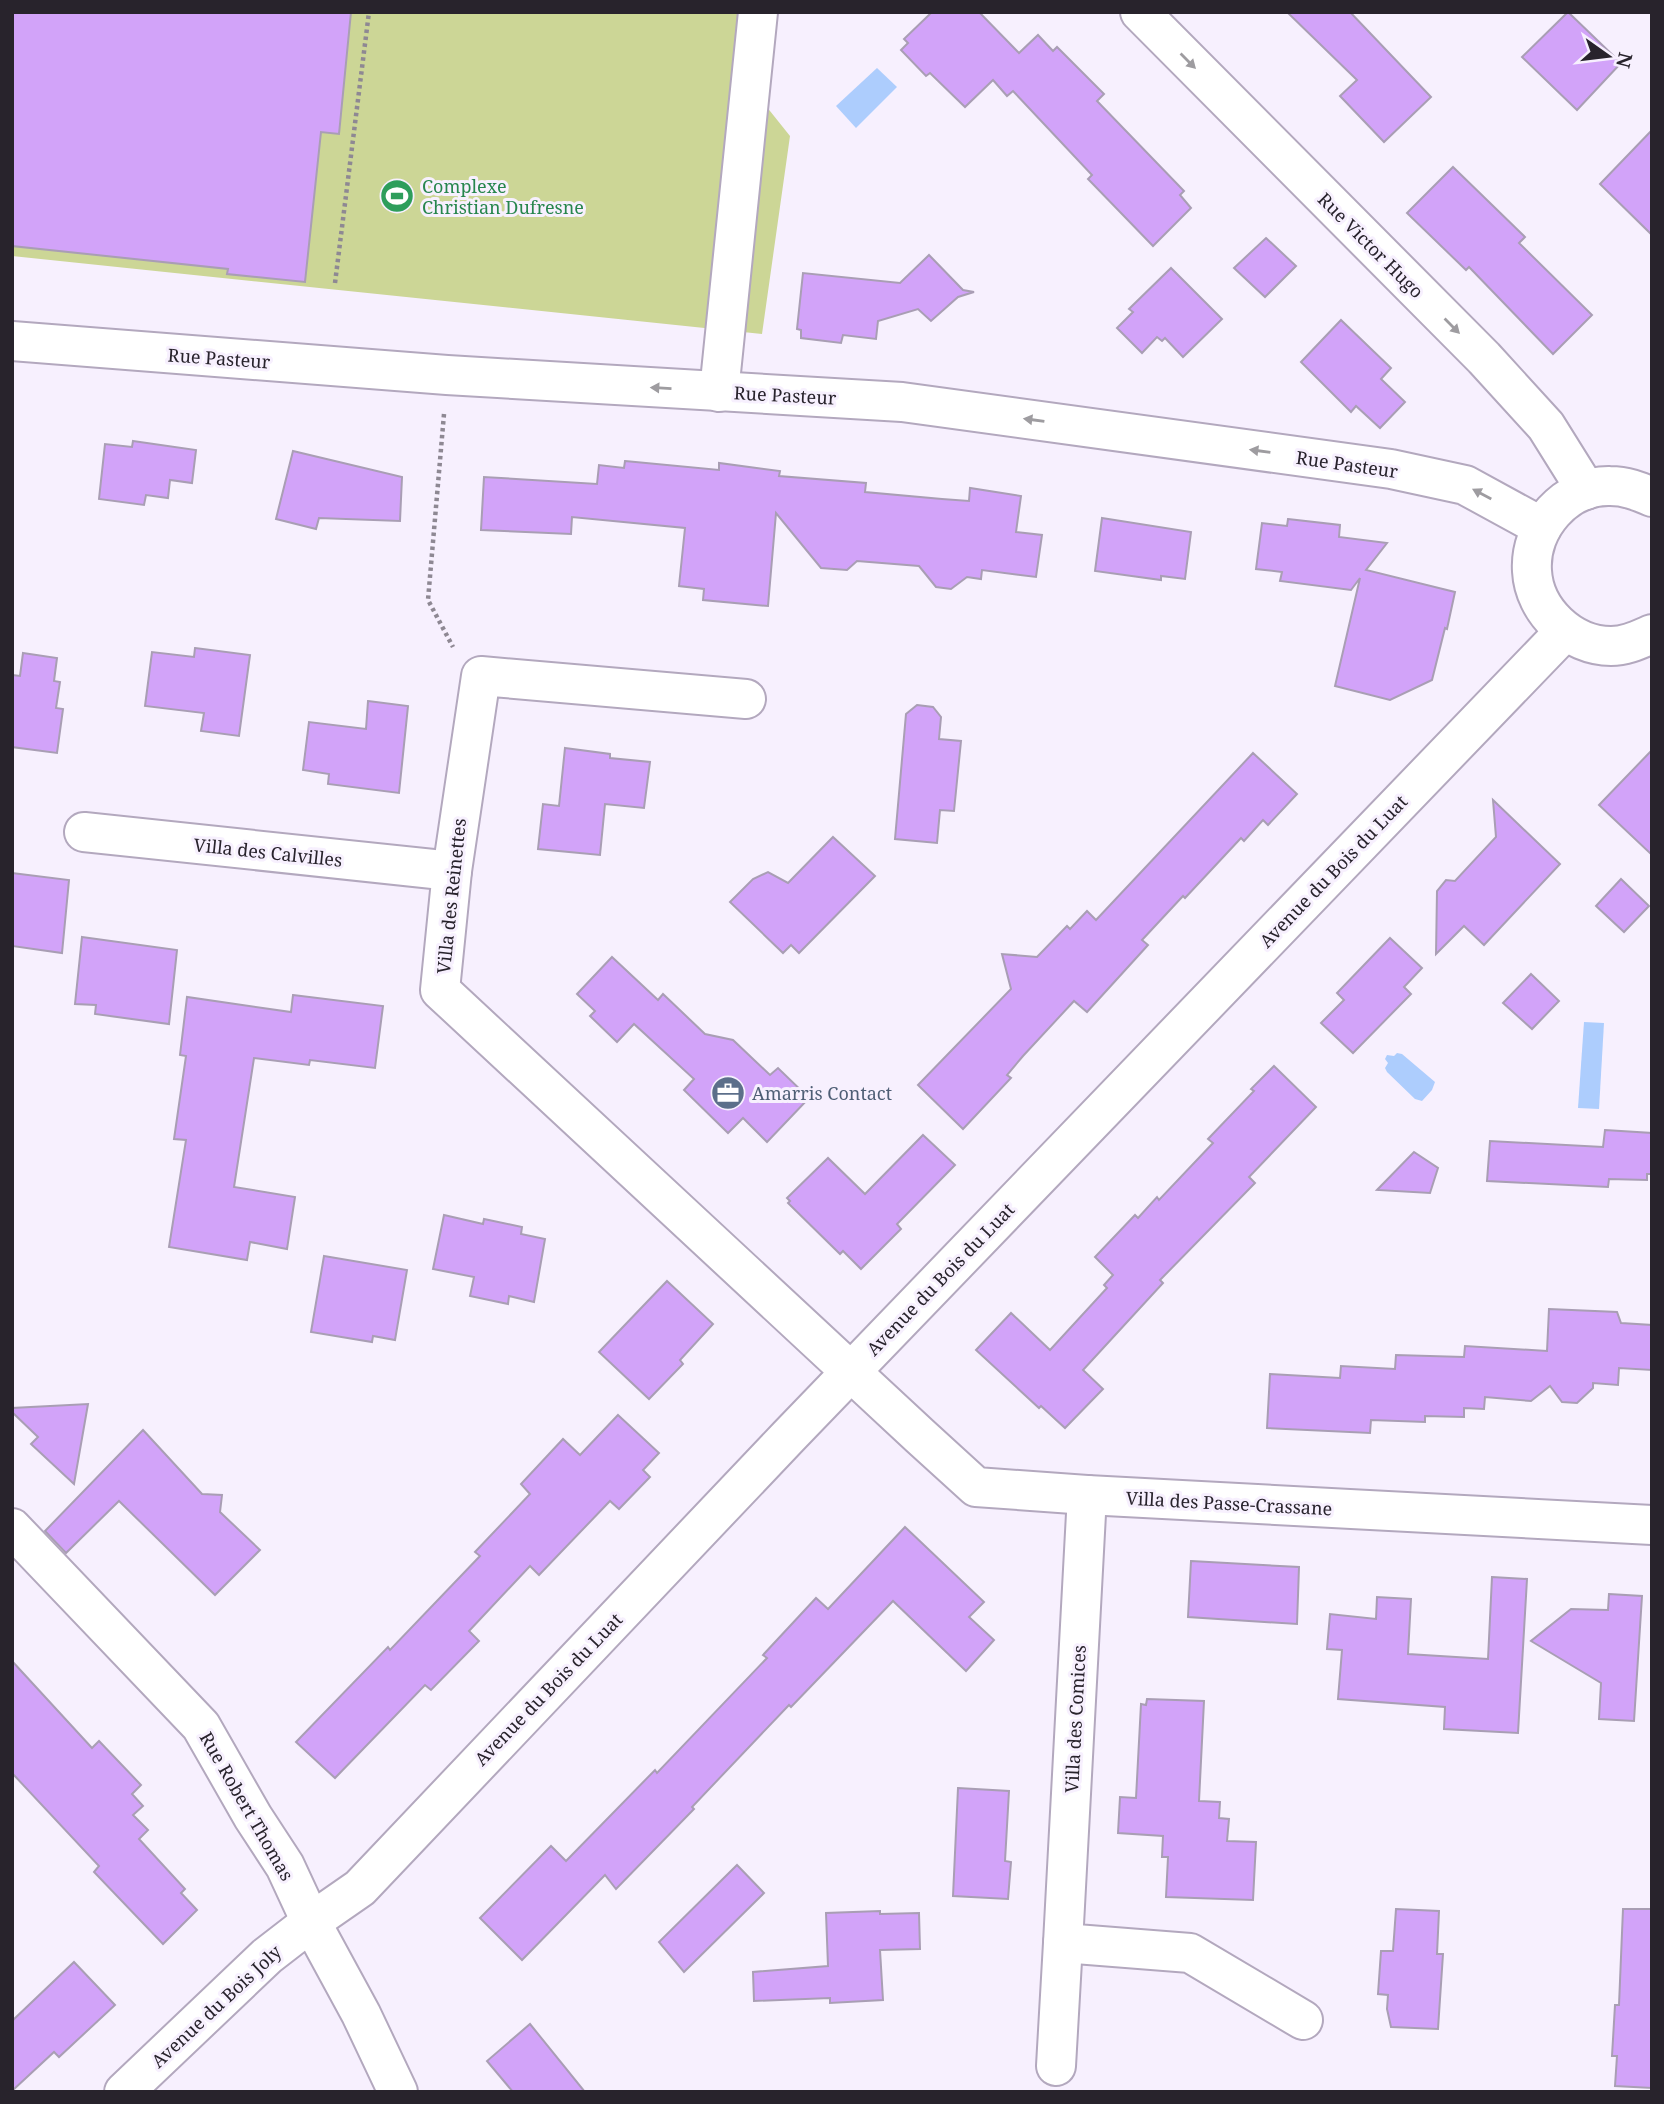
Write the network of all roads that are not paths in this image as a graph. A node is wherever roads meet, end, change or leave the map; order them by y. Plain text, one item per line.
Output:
1 (758, 12) edge
2 (1140, 12) edge
3 (12, 341) edge
4 (719, 391) junction
5 (1586, 490) junction
6 (1652, 497) edge
7 (1542, 527) junction
8 (1565, 631) junction
9 (1652, 634) edge
10 (746, 699) dead end
11 (84, 832) dead end
12 (452, 871) junction
13 (852, 1371) junction
14 (1087, 1495) junction
15 (1652, 1525) edge
16 (12, 1528) edge
17 (311, 1922) junction
18 (1063, 1943) junction
19 (1303, 2020) dead end
20 (1056, 2066) dead end
21 (124, 2092) edge
22 (398, 2092) edge

1 - 4 street
2 -> 5 street, Rue Victor Hugo
4 -> 3 street, Rue Pasteur
7 -> 4 street, Rue Pasteur
5 - 6 street
5 - 7 street
7 - 8 street
8 - 9 street
8 - 13 street, Avenue du Bois du Luat
10 - 12 street, Villa des Reinettes
11 - 12 street, Villa des Calvilles
12 - 13 street, Villa des Reinettes
13 - 14 street, Villa des Passe-Crassane
13 - 17 street, Avenue du Bois du Luat
14 - 15 street, Villa des Passe-Crassane
14 - 18 street, Villa des Comices
16 - 17 street, Rue Robert Thomas
17 - 21 street, Avenue du Bois Joly
17 - 22 street, Rue Robert Thomas
18 - 19 street
18 - 20 street, Villa des Comices

